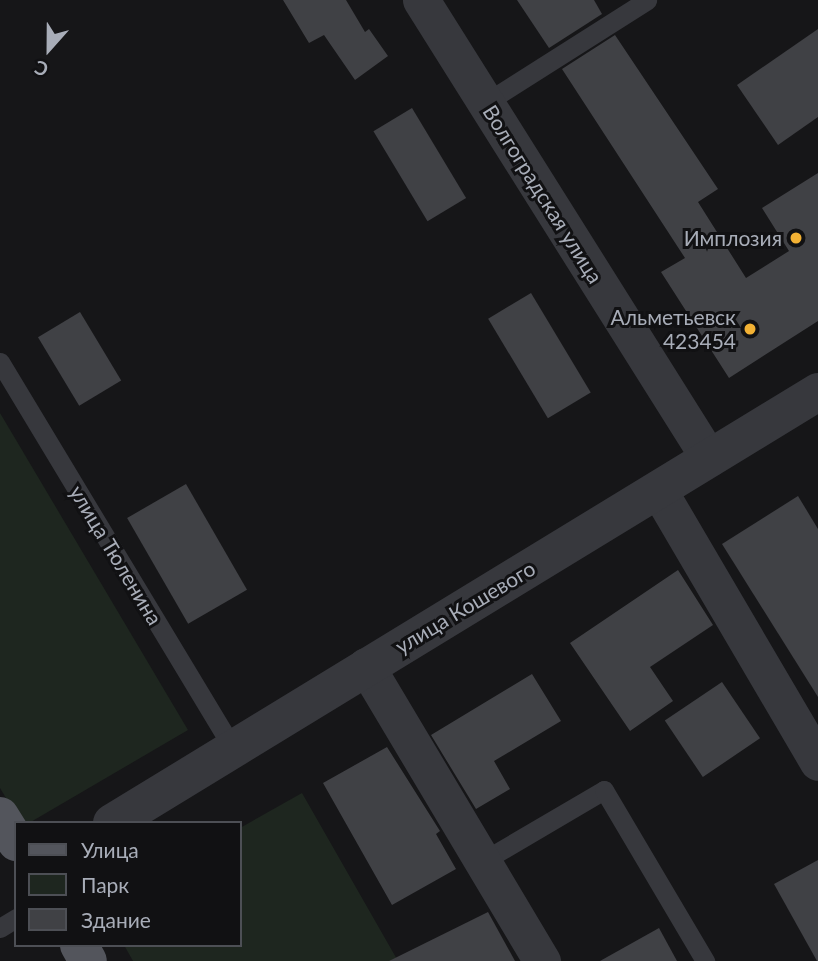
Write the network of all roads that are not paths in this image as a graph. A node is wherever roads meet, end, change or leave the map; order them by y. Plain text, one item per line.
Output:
1 (421, 0) edge
2 (647, 0) edge
3 (485, 103) junction
4 (0, 362) edge
5 (818, 392) edge
6 (709, 458) junction
7 (659, 491) junction
8 (366, 666) junction
9 (233, 749) junction
10 (818, 762) edge
11 (0, 816) edge
12 (115, 821) edge
13 (14, 839) edge
14 (483, 861) junction
15 (542, 961) edge
16 (705, 961) edge

1 - 3 street, Волгоградская улица
2 - 3 lane
3 - 6 street, Волгоградская улица
4 - 9 lane, улица Тюленина
5 - 6 street, улица Кошевого
6 - 7 street, улица Кошевого
7 - 8 street, улица Кошевого
7 - 10 street
8 - 9 street, улица Кошевого
8 - 14 street
9 - 12 street, улица Кошевого
11 - 13 main road
14 - 15 street
14 - 16 lane

